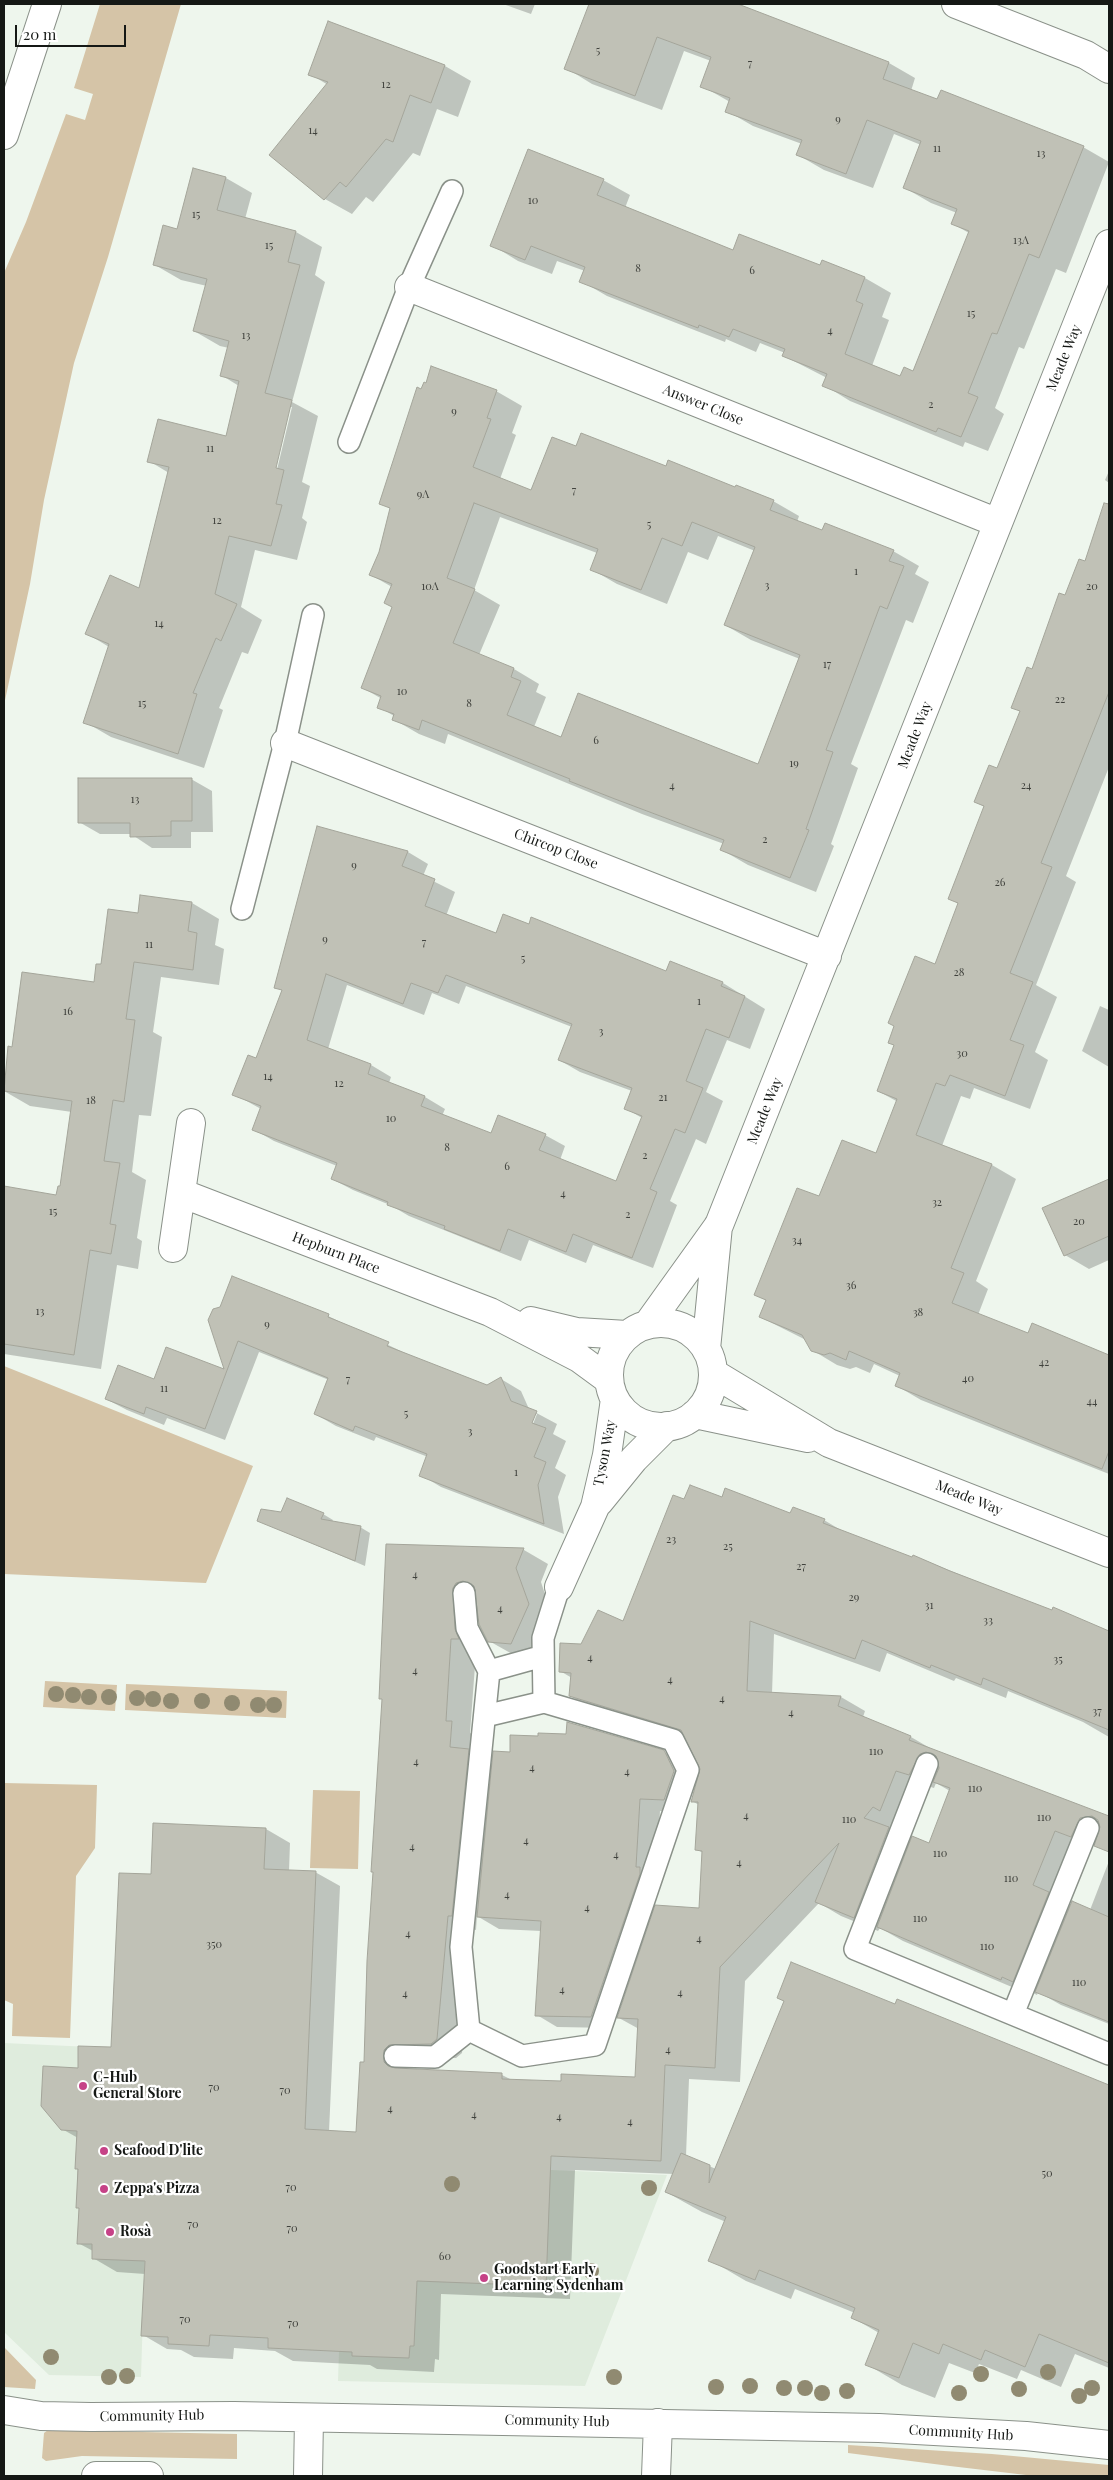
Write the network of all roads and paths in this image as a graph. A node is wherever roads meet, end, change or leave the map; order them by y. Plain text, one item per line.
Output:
1 (47, 4) edge
2 (956, 4) edge
3 (1109, 69) edge
4 (4, 136) edge
5 (452, 191) dead end
6 (1109, 244) edge
7 (409, 287) junction
8 (349, 442) dead end
9 (998, 523) junction
10 (313, 615) dead end
11 (285, 743) junction
12 (242, 909) dead end
13 (827, 956) junction
14 (191, 1123) dead end
15 (181, 1193) junction
16 (718, 1225) junction
17 (173, 1248) dead end
18 (490, 1312) junction
19 (638, 1330) junction
20 (709, 1361) junction
21 (612, 1390) junction
22 (695, 1414) junction
23 (668, 1426) junction
24 (829, 1442) junction
25 (594, 1506) junction
26 (1109, 1553) edge
27 (559, 1587) joint
28 (464, 1593) dead end
29 (543, 1656) junction
30 (489, 1671) junction
31 (544, 1702) junction
32 (485, 1716) junction
33 (927, 1764) dead end
34 (1088, 1828) dead end
35 (1013, 2014) junction
36 (469, 2030) junction
37 (1109, 2054) edge
38 (395, 2056) dead end
39 (4, 2410) edge
40 (309, 2418) junction
41 (658, 2423) junction
42 (1109, 2445) edge
43 (96, 2476) edge
44 (149, 2476) edge
45 (308, 2476) edge
46 (656, 2476) edge

1 - 4 street
2 - 3 street
5 - 7 lane
6 - 9 street, Meade Way
7 - 8 lane
7 - 9 street, Answer Close
9 - 13 street, Meade Way
10 - 11 lane
11 - 12 lane
11 - 13 street, Chircop Close
13 - 16 street, Meade Way
14 - 15 street
15 - 17 street
15 - 18 street, Hepburn Place
16 - 19 street, Meade Way
16 - 20 street, Meade Way
18 - 19 street, Hepburn Place
18 - 21 street, Hepburn Place
19 - 20 street
19 - 21 street
20 - 22 street
20 - 24 street, Meade Way
21 - 23 street
21 - 25 street, Tyson Way
22 - 23 street
22 - 24 street, Meade Way
23 - 25 street, Tyson Way
24 - 26 street, Meade Way
25 - 27 street, Tyson Way
27 - 29 lane
28 - 30 lane
29 - 30 lane
29 - 31 lane
30 - 32 lane
31 - 32 lane
31 - 36 lane
32 - 36 lane
33 - 35 lane
34 - 35 lane
35 - 37 lane
36 - 38 lane
39 - 40 street, Community Hub
40 - 41 street, Community Hub
40 - 45 street
41 - 42 street, Community Hub
41 - 46 street
43 - 44 street

